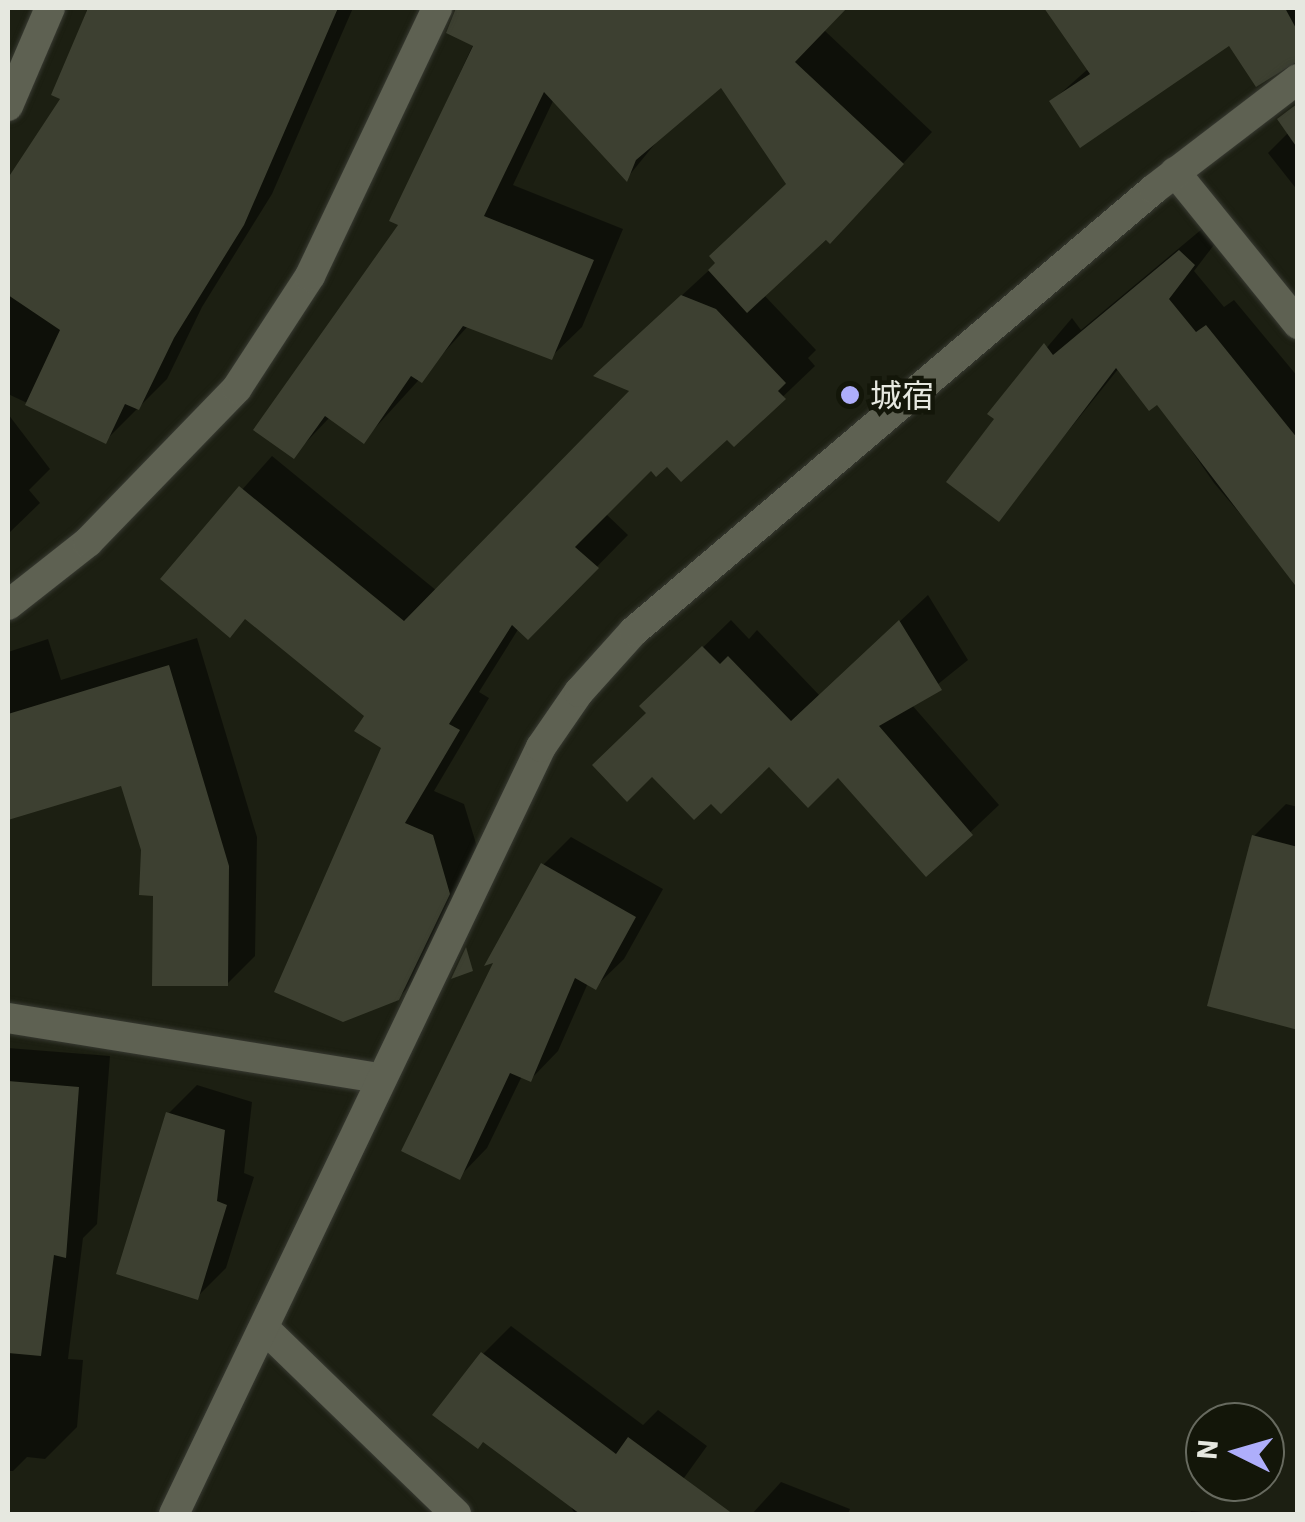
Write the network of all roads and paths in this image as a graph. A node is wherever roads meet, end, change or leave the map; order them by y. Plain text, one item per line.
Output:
1 (50, 8) edge
2 (436, 8) edge
3 (1298, 79) edge
4 (8, 106) edge
5 (1175, 172) junction
6 (1298, 324) edge
7 (8, 605) edge
8 (8, 1018) edge
9 (379, 1078) junction
10 (265, 1329) junction
11 (174, 1514) edge
12 (456, 1514) edge

1 - 4 street
2 - 7 street
3 - 5 street
5 - 6 street
5 - 9 street
8 - 9 street
9 - 10 street
10 - 11 street
10 - 12 street

